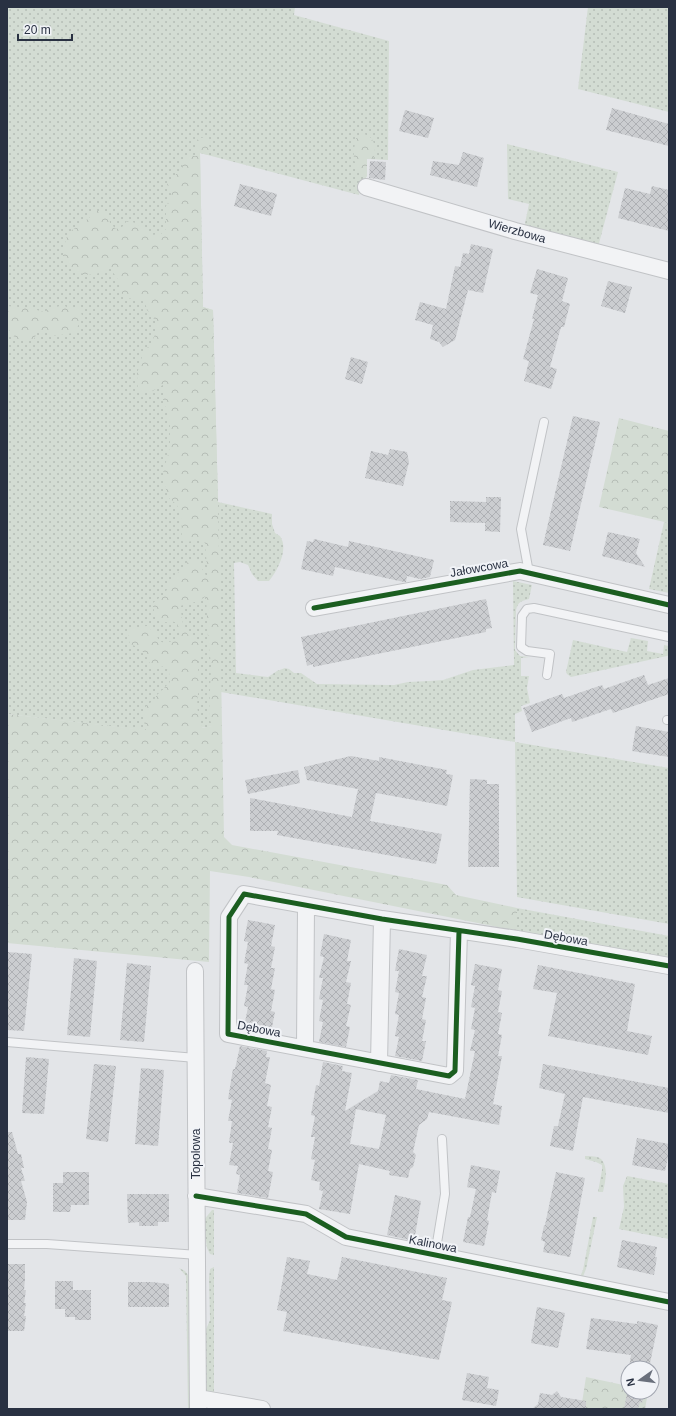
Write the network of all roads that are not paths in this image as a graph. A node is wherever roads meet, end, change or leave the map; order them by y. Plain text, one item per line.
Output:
1 (366, 187) dead end
2 (669, 271) edge
3 (544, 422) dead end
4 (529, 573) junction
5 (669, 605) edge
6 (314, 608) dead end
7 (669, 637) edge
8 (547, 675) dead end
9 (306, 906) junction
10 (382, 919) junction
11 (459, 931) junction
12 (669, 966) edge
13 (195, 971) dead end
14 (7, 1042) edge
15 (305, 1048) junction
16 (196, 1058) junction
17 (379, 1063) junction
18 (442, 1139) dead end
19 (196, 1196) junction
20 (7, 1244) edge
21 (435, 1254) junction
22 (198, 1255) junction
23 (669, 1302) edge
24 (198, 1404) edge
25 (262, 1409) edge

1 - 2 street, Wierzbowa
3 - 4 lane
4 - 5 street, Jałowcowa
4 - 6 street, Jałowcowa
7 - 8 lane
9 - 10 street, Dębowa
9 - 15 street
9 - 15 street, Dębowa
10 - 11 street, Dębowa
10 - 17 street
11 - 12 street, Dębowa
11 - 17 street, Dębowa
13 - 16 street, Topolowa
14 - 16 lane
15 - 17 street, Dębowa
16 - 19 street, Topolowa
18 - 21 lane
19 - 21 street, Kalinowa
19 - 22 street, Topolowa
20 - 22 lane
21 - 23 street, Kalinowa
22 - 24 street, Topolowa
24 - 25 street

